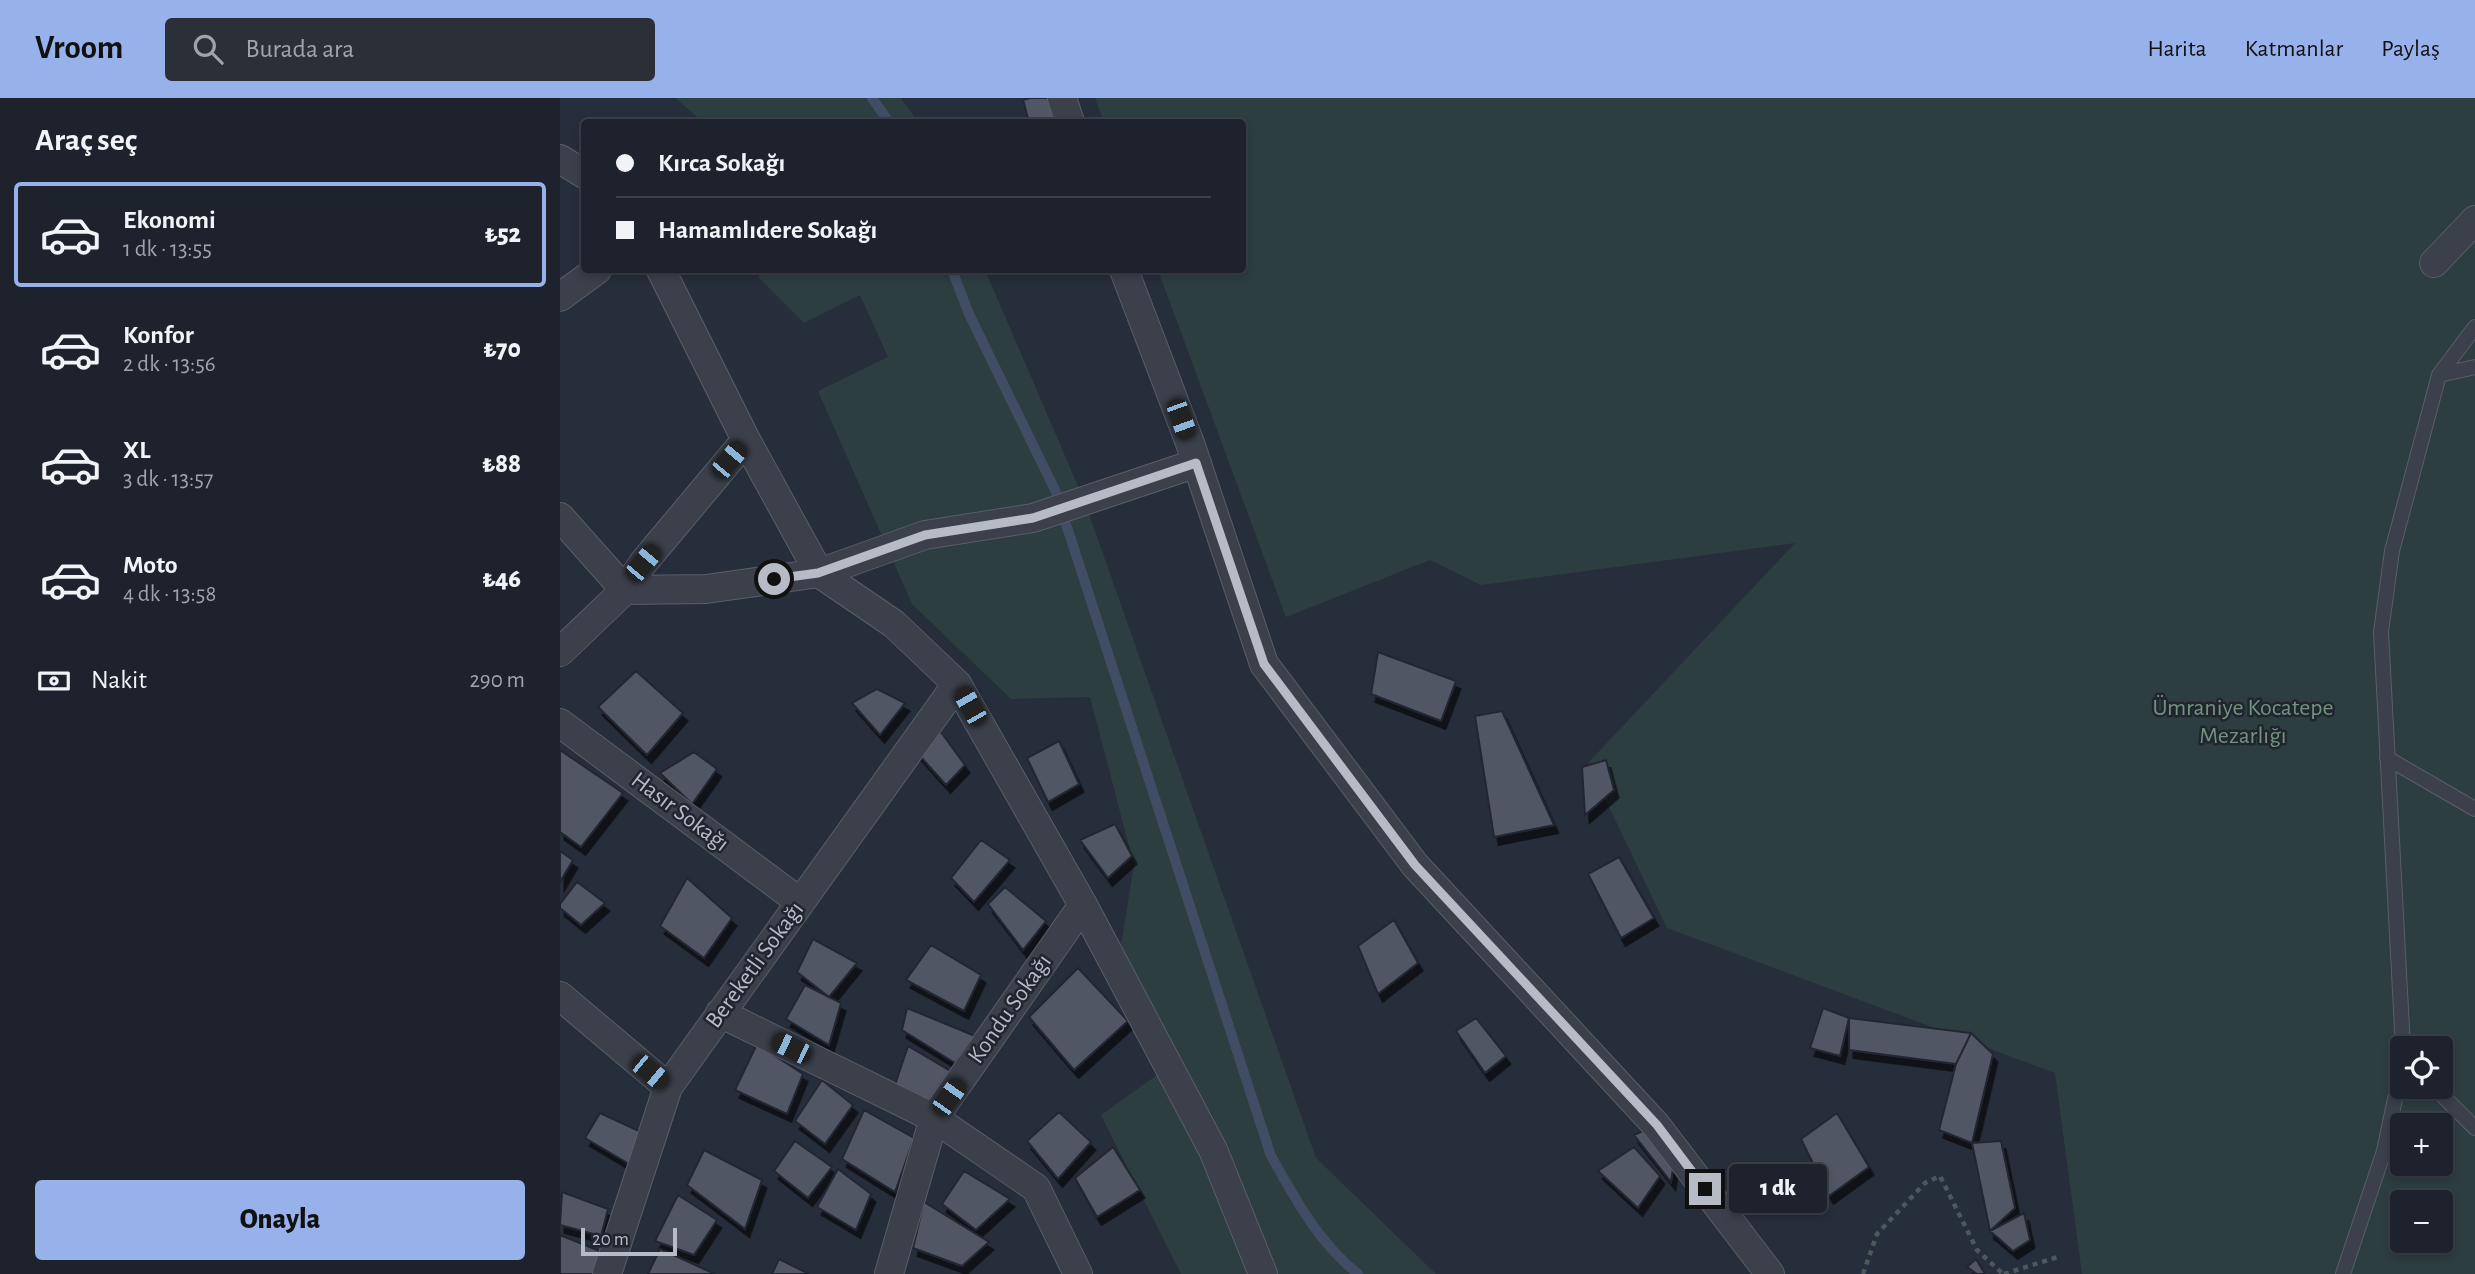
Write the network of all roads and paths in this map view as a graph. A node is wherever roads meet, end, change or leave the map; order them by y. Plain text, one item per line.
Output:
1 (1062, 98) edge
2 (1069, 119) edge
3 (560, 159) edge
4 (581, 172) edge
5 (2475, 220) edge
6 (2434, 263) dead end
7 (593, 273) edge
8 (662, 273) edge
9 (1125, 273) edge
10 (560, 297) edge
11 (2475, 327) edge
12 (2475, 367) edge
13 (2439, 375) junction
14 (746, 440) junction
15 (1196, 463) junction
16 (560, 517) edge
17 (818, 573) junction
18 (625, 590) junction
19 (560, 653) edge
20 (957, 684) junction
21 (560, 723) edge
22 (2388, 758) junction
23 (2475, 809) edge
24 (800, 902) junction
25 (1083, 905) junction
26 (560, 996) edge
27 (720, 1013) junction
28 (2402, 1036) edge
29 (668, 1087) junction
30 (2395, 1099) edge
31 (2446, 1099) edge
32 (934, 1118) junction
33 (2475, 1128) edge
34 (2061, 1256) dead end
35 (607, 1274) edge
36 (889, 1274) edge
37 (1078, 1274) edge
38 (1263, 1274) edge
39 (1770, 1274) edge
40 (1863, 1274) edge
41 (2003, 1274) edge
42 (2343, 1274) edge

1 - 2 street
3 - 4 street
5 - 6 street
7 - 10 street
8 - 14 street
9 - 15 street
11 - 13 lane
12 - 13 lane
13 - 22 lane
14 - 17 street
14 - 18 street
15 - 17 street
15 - 39 street
16 - 18 street
17 - 18 street
17 - 20 street
18 - 19 street
20 - 24 street, Bereketli Sokağı
20 - 25 street
21 - 24 street, Hasır Sokağı
22 - 23 lane
22 - 28 lane
24 - 27 street, Bereketli Sokağı
25 - 32 street, Kondu Sokağı
25 - 38 street
26 - 29 street
27 - 29 street, Bereketli Sokağı
27 - 32 street
29 - 35 street, Bereketli Sokağı
30 - 42 lane
31 - 33 lane
32 - 36 street, Kondu Sokağı
32 - 37 street
34 - 41 path
40 - 41 path

